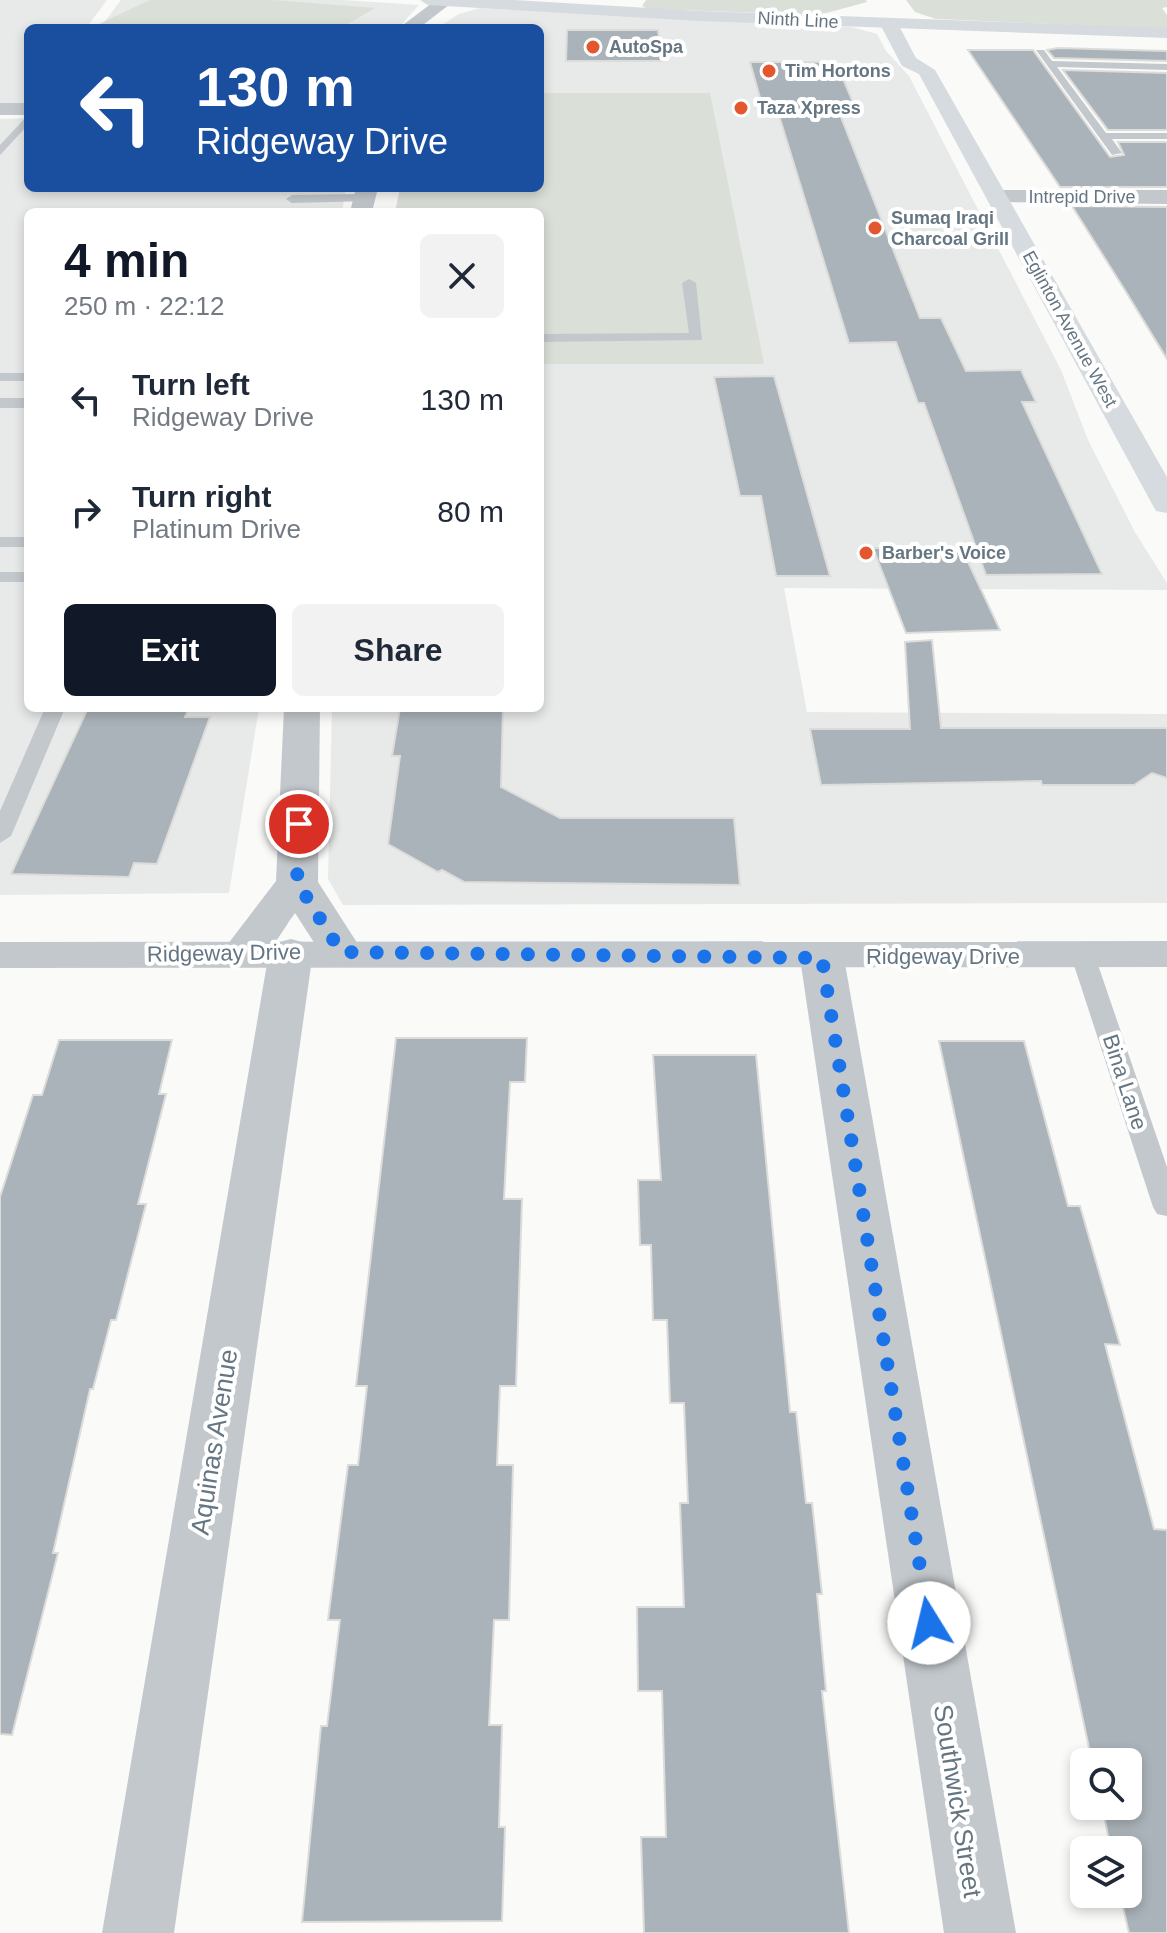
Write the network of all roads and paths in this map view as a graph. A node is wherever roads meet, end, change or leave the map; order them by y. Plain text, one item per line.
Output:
1 (437, 1) edge
2 (412, 24) edge
3 (899, 24) junction
4 (1167, 33) edge
5 (1040, 52) dead end
6 (1049, 64) junction
7 (1167, 67) edge
8 (0, 109) edge
9 (24, 121) edge
10 (24, 122) edge
11 (24, 123) edge
12 (0, 129) edge
13 (1103, 136) junction
14 (1167, 136) edge
15 (0, 152) edge
16 (1116, 153) dead end
17 (294, 193) edge
18 (997, 197) junction
19 (1166, 198) edge
20 (364, 199) edge
21 (689, 283) dead end
22 (544, 338) edge
23 (0, 377) edge
24 (24, 377) edge
25 (0, 403) edge
26 (24, 403) edge
27 (1167, 504) edge
28 (0, 542) edge
29 (24, 542) edge
30 (0, 577) edge
31 (24, 577) edge
32 (53, 712) edge
33 (302, 712) edge
34 (0, 836) edge
35 (297, 882) junction
36 (292, 952) junction
37 (1167, 954) edge
38 (0, 955) edge
39 (1083, 956) junction
40 (822, 958) junction
41 (1167, 1207) edge
42 (138, 1933) edge
43 (980, 1933) edge

1 - 2 street
1 - 3 main road, Ninth Line
3 - 4 main road, Ninth Line
3 - 18 main road, Eglinton Avenue West
5 - 6 lane
6 - 7 lane
6 - 13 lane
8 - 9 street
10 - 12 lane
11 - 15 lane
13 - 14 lane
13 - 16 lane
17 - 20 lane
18 - 19 street, Intrepid Drive
18 - 27 main road, Eglinton Avenue West
21 - 22 lane
23 - 24 lane
25 - 26 lane
28 - 29 lane
30 - 31 lane
32 - 34 lane
33 - 35 street
35 - 36 street
35 - 36 street
36 - 38 street, Ridgeway Drive
36 - 40 street, Ridgeway Drive
36 - 42 street, Aquinas Avenue
37 - 39 street, Ridgeway Drive
39 - 40 street, Ridgeway Drive
39 - 41 lane, Bina Lane
40 - 43 street, Southwick Street

